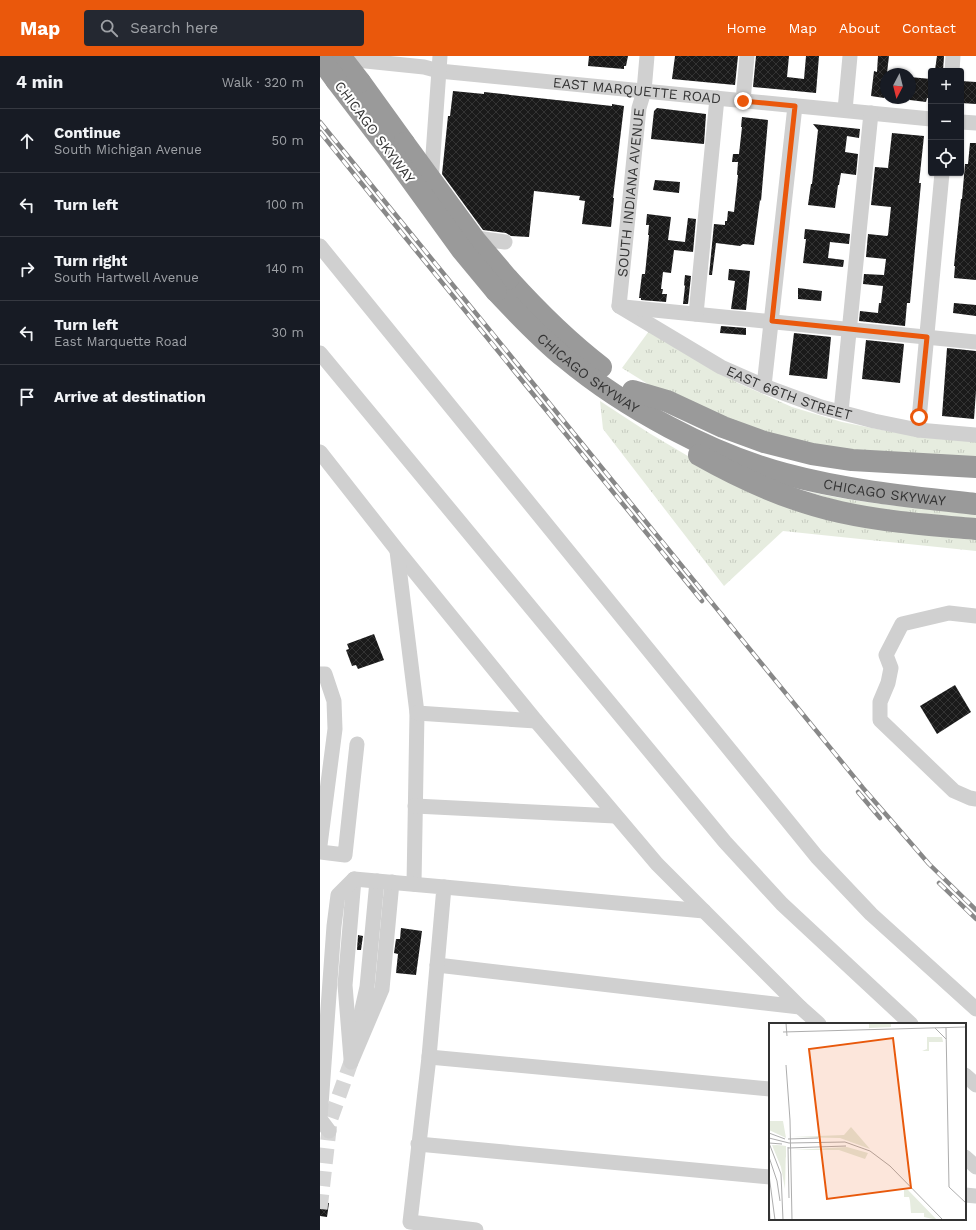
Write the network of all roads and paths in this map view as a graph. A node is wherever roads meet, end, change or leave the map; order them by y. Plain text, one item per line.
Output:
1 (340, 56) edge
2 (440, 56) edge
3 (647, 56) edge
4 (748, 56) edge
5 (850, 56) edge
6 (953, 56) edge
7 (320, 57) edge
8 (952, 68) edge
9 (439, 71) junction
10 (328, 73) edge
11 (644, 91) junction
12 (717, 98) junction
13 (743, 101) junction
14 (795, 106) junction
15 (845, 110) junction
16 (871, 113) junction
17 (928, 119) edge
18 (964, 122) edge
19 (976, 123) edge
20 (397, 147) junction
21 (942, 176) edge
22 (505, 242) dead end
23 (320, 246) edge
24 (502, 285) junction
25 (619, 306) junction
26 (696, 314) junction
27 (772, 321) junction
28 (849, 329) junction
29 (927, 337) junction
30 (976, 342) edge
31 (320, 353) edge
32 (599, 385) junction
33 (764, 386) junction
34 (633, 391) junction
35 (840, 412) junction
36 (918, 430) junction
37 (976, 435) edge
38 (320, 452) edge
39 (976, 467) edge
40 (976, 490) edge
41 (976, 504) edge
42 (976, 529) edge
43 (396, 550) junction
44 (976, 616) edge
45 (320, 674) edge
46 (417, 713) junction
47 (536, 722) junction
48 (357, 744) dead end
49 (328, 781) junction
50 (352, 783) junction
51 (976, 799) edge
52 (415, 806) junction
53 (615, 816) junction
54 (320, 845) edge
55 (320, 852) edge
56 (370, 882) junction
57 (414, 884) junction
58 (444, 887) junction
59 (704, 911) junction
60 (437, 965) junction
61 (800, 1007) junction
62 (976, 1009) edge
63 (818, 1023) edge
64 (910, 1023) edge
65 (429, 1057) junction
66 (351, 1062) junction
67 (966, 1076) edge
68 (976, 1085) edge
69 (769, 1090) edge
70 (329, 1131) dead end
71 (418, 1144) junction
72 (966, 1158) edge
73 (976, 1167) edge
74 (769, 1177) edge
75 (966, 1195) edge
76 (976, 1196) edge
77 (476, 1230) edge

1 - 20 highway, CHICAGO SKYWAY, bridge
2 - 9 street
3 - 11 street, SOUTH INDIANA AVENUE
4 - 13 street
5 - 15 street
6 - 8 street
7 - 9 street, EAST MARQUETTE ROAD
7 - 10 highway, CHICAGO SKYWAY, bridge
9 - 10 street, EAST MARQUETTE ROAD
9 - 11 street, EAST MARQUETTE ROAD
9 - 22 street
10 - 20 highway, CHICAGO SKYWAY
11 - 12 street, EAST MARQUETTE ROAD
11 - 25 street, SOUTH INDIANA AVENUE
12 - 13 street, EAST MARQUETTE ROAD
12 - 26 street
13 - 14 street, EAST MARQUETTE ROAD
14 - 15 street, EAST MARQUETTE ROAD
14 - 27 street
15 - 16 street, EAST MARQUETTE ROAD
16 - 17 street, EAST MARQUETTE ROAD
16 - 28 street
18 - 19 street
20 - 24 highway, CHICAGO SKYWAY, bridge
21 - 29 street
23 - 62 street
24 - 32 highway, CHICAGO SKYWAY
24 - 34 highway, CHICAGO SKYWAY
25 - 26 street
25 - 33 street, EAST 66TH STREET
26 - 27 street
27 - 28 street
27 - 33 street
28 - 29 street
28 - 35 street
29 - 30 street
29 - 36 street
31 - 64 street
32 - 41 highway, CHICAGO SKYWAY
32 - 42 highway
33 - 35 street, EAST 66TH STREET
34 - 39 highway
34 - 40 highway, CHICAGO SKYWAY
35 - 36 street, EAST 66TH STREET
36 - 37 street, EAST 66TH STREET
38 - 43 street
43 - 46 street
43 - 47 street
44 - 51 street
45 - 49 street
46 - 47 street
46 - 52 street
47 - 53 street
48 - 50 street
49 - 50 street
49 - 54 street
50 - 55 street
52 - 53 street
52 - 57 street
53 - 59 street
56 - 57 street
56 - 66 street
56 - 66 street
56 - 66 street
56 - 70 street
57 - 58 street
58 - 59 street
58 - 60 street
59 - 61 street
60 - 61 street
60 - 65 street
61 - 63 street
65 - 69 street
65 - 71 street
67 - 68 street
71 - 74 street
71 - 77 street
72 - 73 street
75 - 76 street

